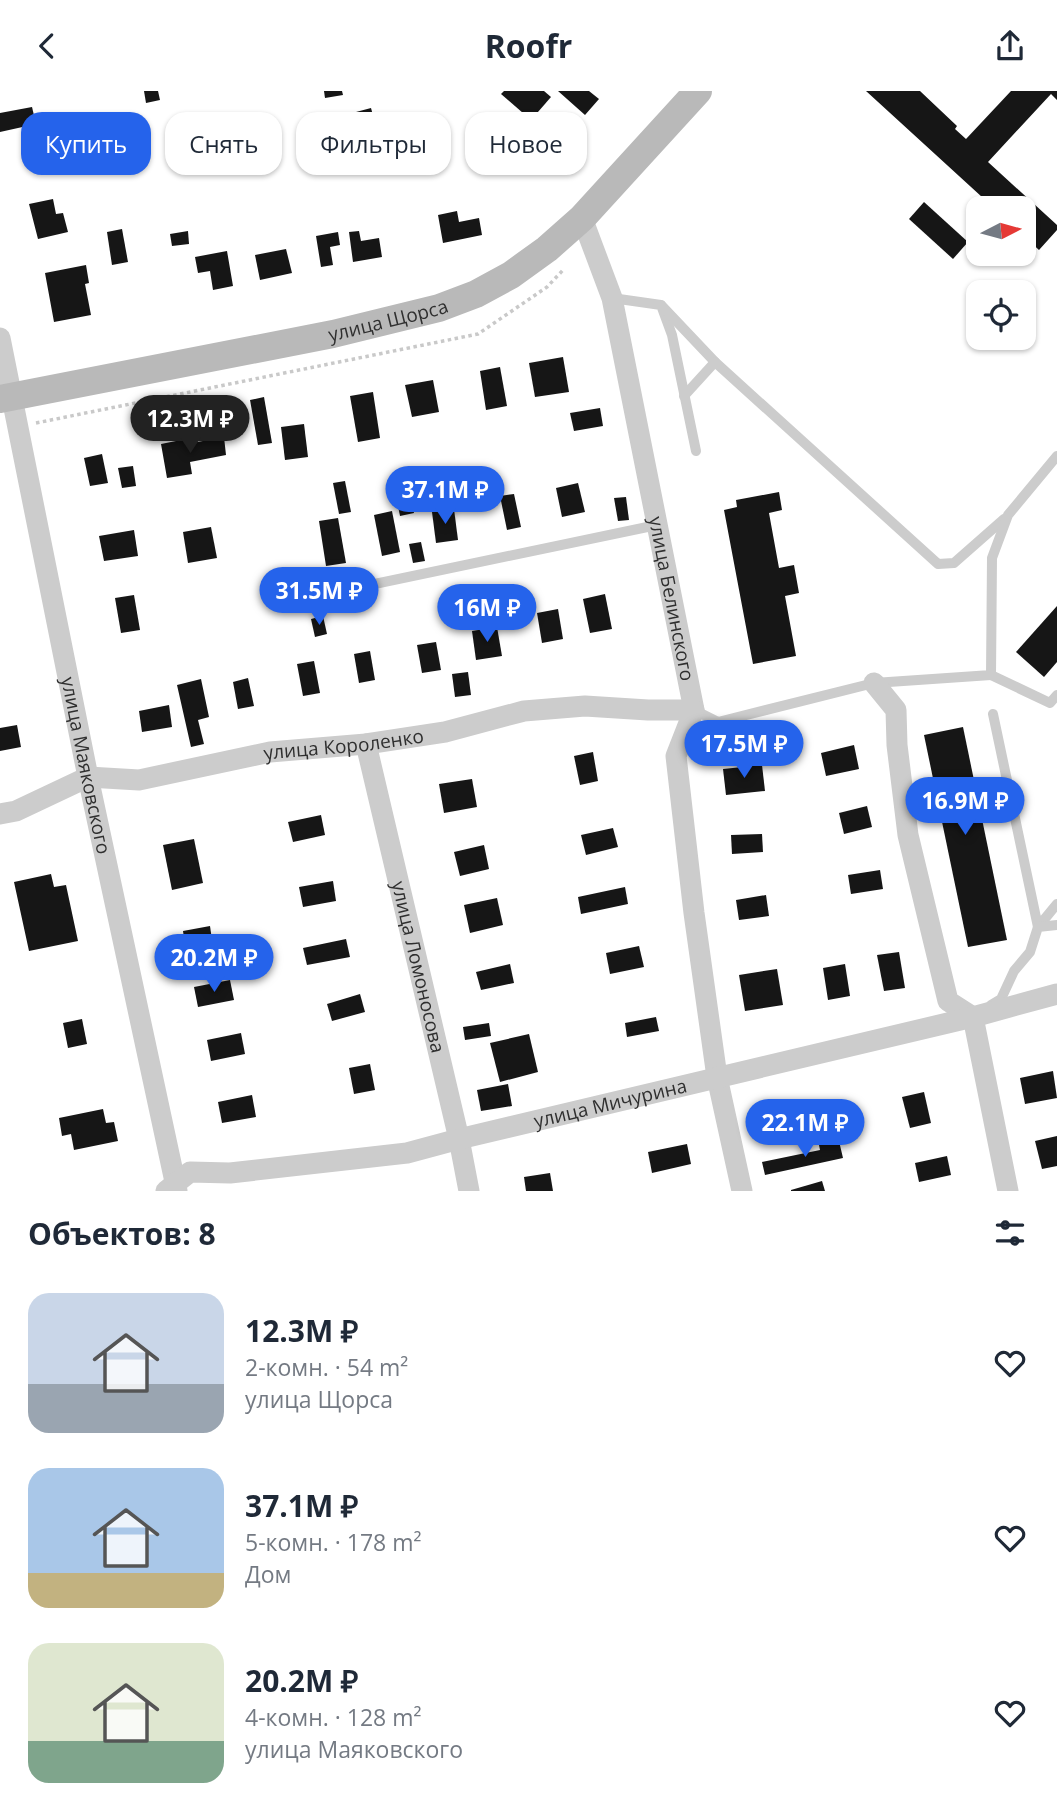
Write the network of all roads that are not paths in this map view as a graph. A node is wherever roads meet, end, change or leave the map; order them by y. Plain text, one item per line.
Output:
1 (698, 91) edge
2 (582, 218) junction
3 (612, 298) junction
4 (661, 305) junction
5 (0, 338) edge
6 (715, 362) junction
7 (684, 396) junction
8 (6, 398) edge
9 (696, 451) dead end
10 (1057, 456) edge
11 (1008, 515) junction
12 (657, 525) junction
13 (303, 599) dead end
14 (991, 675) junction
15 (874, 684) junction
16 (1057, 695) edge
17 (694, 710) junction
18 (993, 713) dead end
19 (366, 744) junction
20 (88, 777) junction
21 (0, 814) edge
22 (1057, 904) edge
23 (1057, 925) edge
24 (1038, 926) junction
25 (1057, 994) edge
26 (972, 1017) junction
27 (717, 1077) junction
28 (459, 1139) junction
29 (173, 1189) edge
30 (469, 1191) edge
31 (742, 1191) edge
32 (1008, 1191) edge

1 - 2 main road, улица Щорса
2 - 3 street, улица Белинского
2 - 8 main road, улица Щорса
3 - 4 lane
3 - 12 street, улица Белинского
4 - 6 lane
4 - 7 lane
5 - 8 street, улица Маяковского
6 - 7 lane
6 - 11 lane
7 - 9 lane
8 - 20 street, улица Маяковского
10 - 11 lane
11 - 14 lane
12 - 13 lane
12 - 17 street, улица Белинского
14 - 15 lane
14 - 16 lane
15 - 17 lane
15 - 26 street
17 - 19 street, улица Короленко
17 - 27 street
18 - 24 lane
19 - 20 street, улица Короленко
19 - 28 street, улица Ломоносова
20 - 21 street, улица Короленко
20 - 29 street, улица Маяковского
22 - 24 lane
23 - 24 lane
24 - 26 lane
25 - 26 street, улица Мичурина
26 - 27 street, улица Мичурина
26 - 32 street
27 - 28 street, улица Мичурина
27 - 31 street
28 - 29 street, улица Мичурина
28 - 30 street, улица Ломоносова

